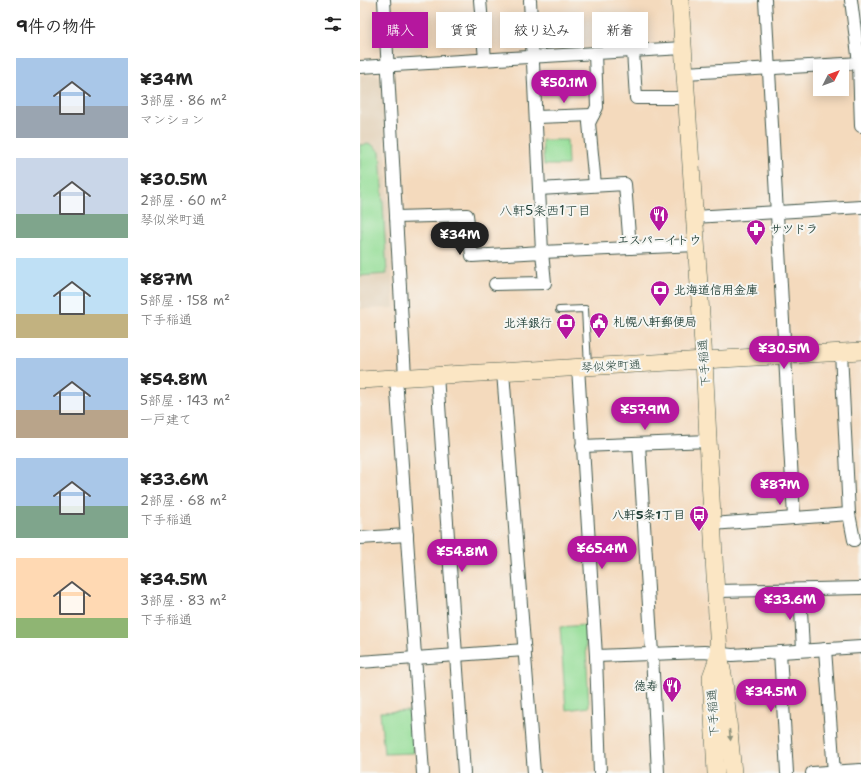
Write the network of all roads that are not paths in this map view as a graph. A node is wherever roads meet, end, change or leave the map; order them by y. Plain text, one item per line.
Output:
1 (384, 0) edge
2 (480, 0) edge
3 (530, 0) edge
4 (680, 0) edge
5 (765, 0) edge
6 (851, 0) edge
7 (683, 48) junction
8 (633, 51) junction
9 (595, 53) junction
10 (533, 56) junction
11 (485, 59) junction
12 (860, 63) edge
13 (387, 65) junction
14 (360, 67) edge
15 (770, 69) junction
16 (685, 73) junction
17 (686, 98) junction
18 (593, 115) junction
19 (536, 117) junction
20 (861, 126) edge
21 (594, 185) junction
22 (539, 189) junction
23 (861, 207) edge
24 (778, 211) junction
25 (396, 217) junction
26 (694, 217) junction
27 (696, 245) junction
28 (630, 248) junction
29 (542, 252) junction
30 (495, 284) dead end
31 (559, 310) dead end
32 (861, 351) edge
33 (841, 352) junction
34 (786, 356) junction
35 (704, 360) junction
36 (583, 367) junction
37 (504, 372) junction
38 (437, 375) junction
39 (400, 377) junction
40 (360, 380) edge
41 (709, 441) junction
42 (639, 444) junction
43 (582, 446) junction
44 (849, 514) junction
45 (794, 517) junction
46 (712, 524) junction
47 (407, 535) junction
48 (360, 538) edge
49 (854, 540) dead end
50 (861, 588) edge
51 (800, 590) junction
52 (716, 591) junction
53 (861, 647) edge
54 (825, 649) junction
55 (525, 650) junction
56 (803, 650) junction
57 (780, 652) junction
58 (652, 654) junction
59 (456, 655) junction
60 (719, 655) junction
61 (596, 656) junction
62 (416, 657) junction
63 (360, 662) edge
64 (861, 770) edge
65 (834, 772) edge
66 (423, 773) edge
67 (464, 773) edge
68 (534, 773) edge
69 (600, 773) edge
70 (658, 773) edge
71 (716, 773) edge
72 (733, 773) edge
73 (787, 773) edge
74 (812, 773) edge

1 - 13 street
2 - 11 street
3 - 10 street
4 - 7 main road, 下手稲通
5 - 15 street
6 - 12 street
7 - 8 street
7 - 16 main road, 下手稲通
8 - 9 street
8 - 17 street
9 - 10 street
9 - 18 street
10 - 11 street
10 - 19 street
11 - 13 street
12 - 15 street
12 - 20 street
13 - 14 street
13 - 25 street
15 - 16 street
15 - 24 street
16 - 17 main road, 下手稲通
17 - 26 main road, 下手稲通
18 - 19 street
18 - 21 street
19 - 22 street
21 - 22 street
21 - 28 street
22 - 29 street
23 - 24 street
24 - 26 street
24 - 34 street
25 - 29 street
25 - 39 street
26 - 27 main road, 下手稲通
27 - 28 street
27 - 35 main road, 下手稲通
28 - 29 street
29 - 30 street
31 - 36 lane
32 - 33 main road, 琴似栄町通
33 - 34 main road, 琴似栄町通
33 - 44 street
34 - 35 main road, 琴似栄町通
34 - 45 street
35 - 36 main road, 琴似栄町通
35 - 41 main road, 下手稲通
36 - 37 main road, 琴似栄町通
36 - 43 street
37 - 38 main road, 琴似栄町通
37 - 55 street
38 - 39 main road, 琴似栄町通
38 - 59 street
39 - 40 main road, 琴似栄町通
39 - 47 street
41 - 42 street
41 - 46 main road, 下手稲通
42 - 43 street
42 - 58 street
43 - 61 street
44 - 45 street
44 - 49 street
45 - 46 street
46 - 52 main road, 下手稲通
47 - 48 street
47 - 62 street
50 - 51 street
51 - 52 street
51 - 56 street
52 - 60 main road, 下手稲通
53 - 54 street
54 - 56 street
54 - 65 street
55 - 59 street
55 - 68 street
56 - 57 street
57 - 60 street
57 - 73 street
58 - 60 street
58 - 61 street
58 - 70 street
59 - 62 street
59 - 67 street
60 - 71 main road, 下手稲通
60 -> 72 main road, 下手稲通
61 - 69 street
62 - 63 street
62 - 66 street
64 - 65 street
65 - 74 street

